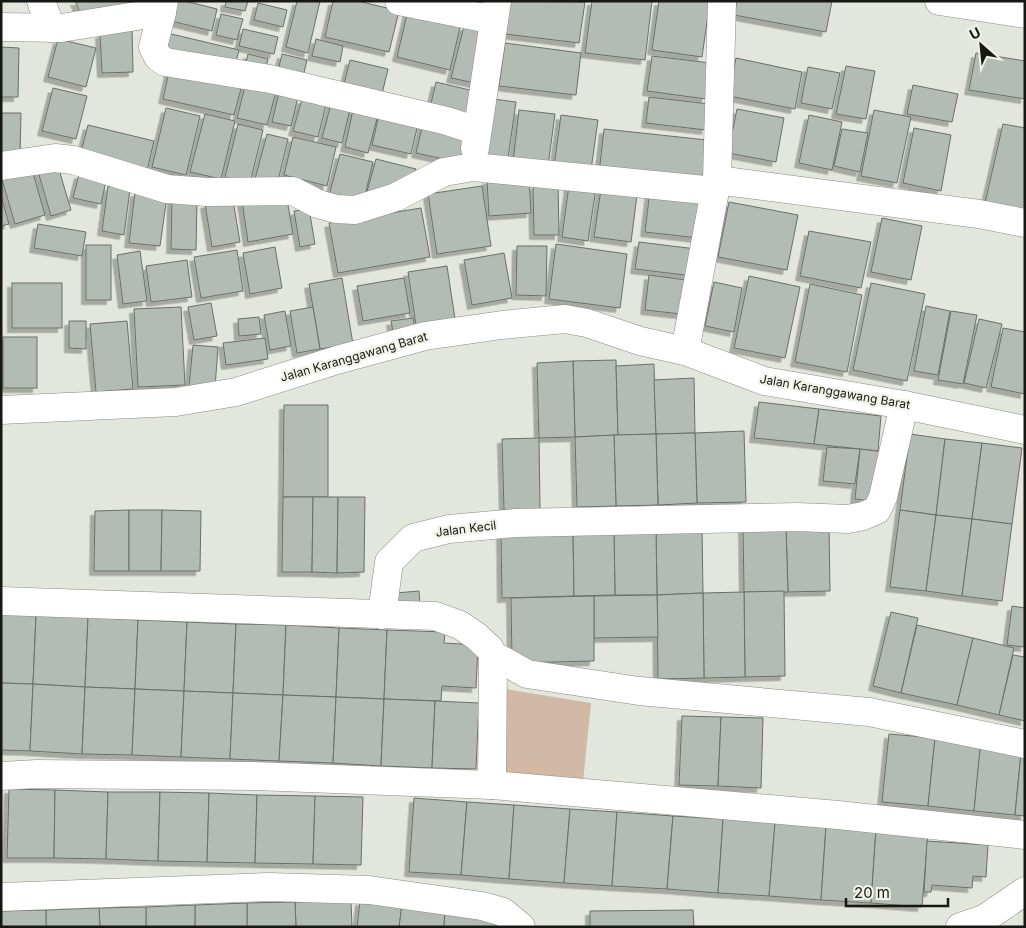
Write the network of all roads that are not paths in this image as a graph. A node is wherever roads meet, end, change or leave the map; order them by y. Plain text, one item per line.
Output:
1 (41, 1) edge
2 (399, 1) edge
3 (722, 1) edge
4 (939, 1) edge
5 (163, 6) edge
6 (495, 11) edge
7 (1025, 14) edge
8 (1, 27) edge
9 (51, 28) junction
10 (477, 131) junction
11 (1, 166) edge
12 (473, 167) junction
13 (716, 185) junction
14 (1025, 223) edge
15 (685, 351) junction
16 (904, 405) junction
17 (1, 410) edge
18 (1025, 430) edge
19 (1, 601) edge
20 (382, 615) junction
21 (493, 655) junction
22 (1025, 744) edge
23 (1, 776) edge
24 (492, 785) junction
25 (1025, 835) edge
26 (1025, 890) edge
27 (1, 897) edge
28 (521, 927) edge
29 (960, 927) edge

1 - 9 street
2 - 6 street
3 - 13 street
4 - 7 street
5 - 9 street
5 - 10 street
6 - 10 street
8 - 9 street
10 - 12 street
11 - 12 street
12 - 13 street
13 - 14 street
13 - 15 street
15 - 16 street, Jalan Karanggawang Barat
15 - 17 street, Jalan Karanggawang Barat
16 - 18 street, Jalan Karanggawang Barat
16 - 20 street, Jalan Kecil
19 - 20 street
20 - 21 street
21 - 22 street
21 - 24 street
23 - 24 street
24 - 25 street
26 - 29 street
27 - 28 street

